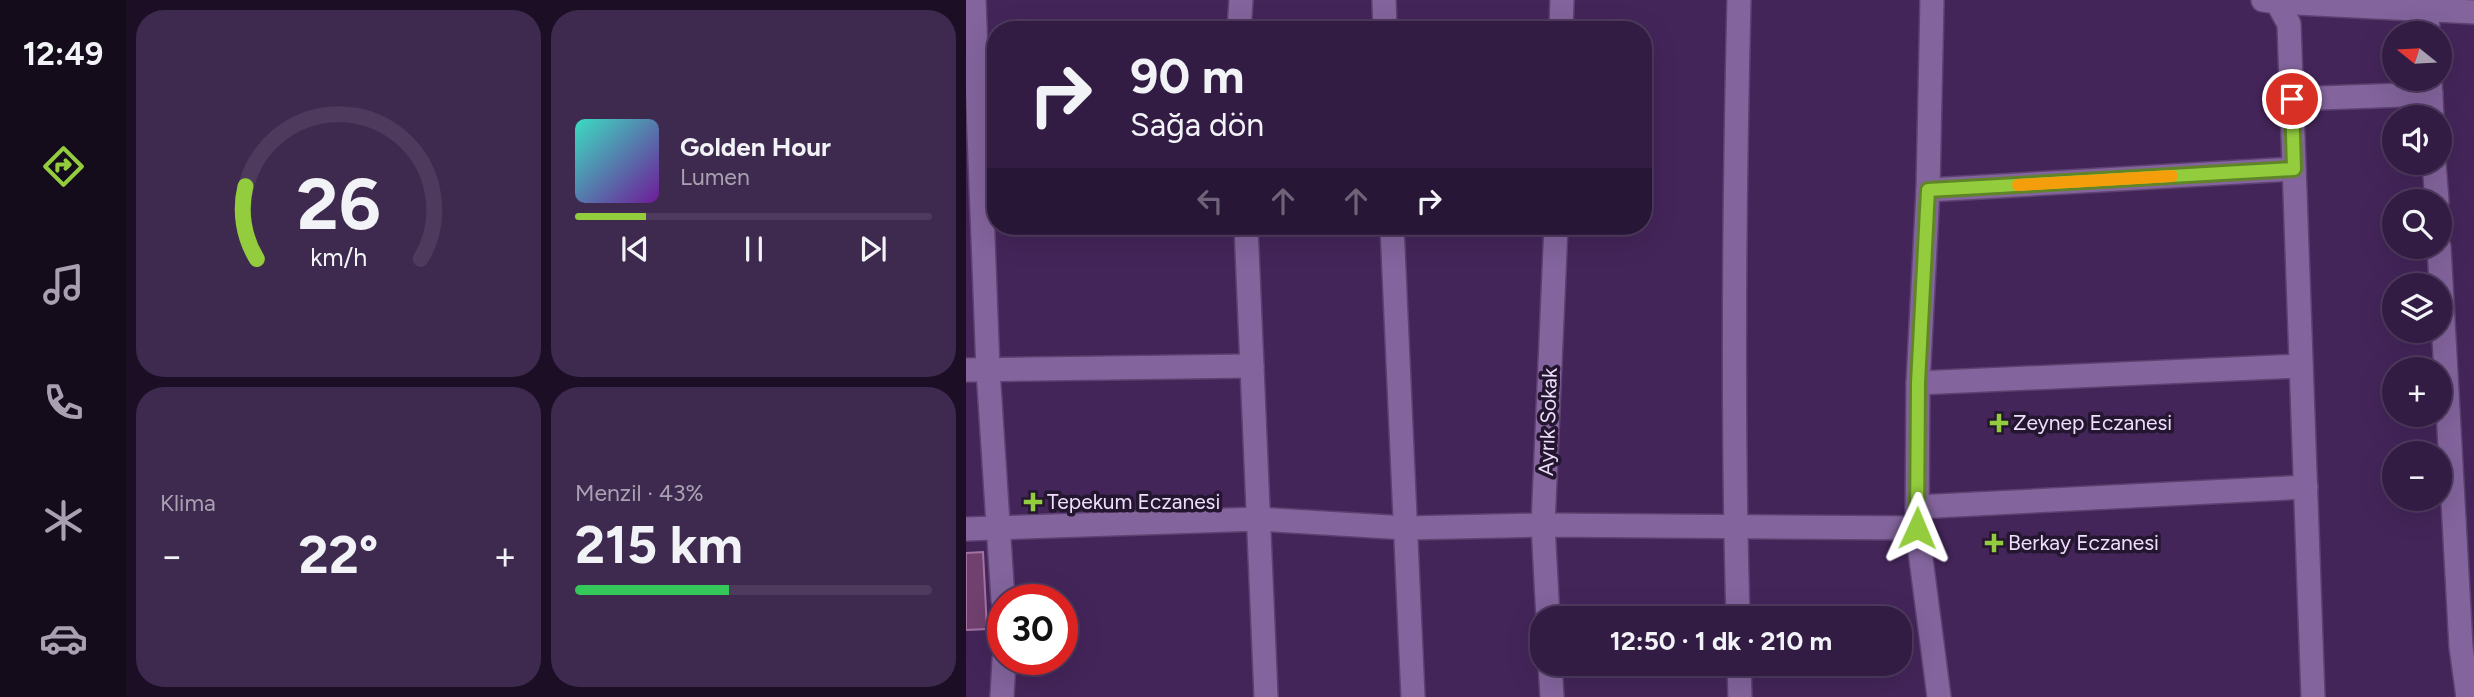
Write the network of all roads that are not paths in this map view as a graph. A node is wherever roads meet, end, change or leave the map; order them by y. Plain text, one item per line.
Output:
1 (974, 0) edge
2 (1241, 0) edge
3 (1384, 0) edge
4 (1562, 0) edge
5 (1739, 0) edge
6 (1932, 0) edge
7 (2270, 1) edge
8 (2427, 9) junction
9 (2474, 12) edge
10 (1240, 21) edge
11 (1385, 21) edge
12 (1561, 21) edge
13 (2428, 21) edge
14 (979, 50) edge
15 (2382, 91) edge
16 (2292, 99) junction
17 (2294, 169) junction
18 (1928, 190) junction
19 (981, 210) edge
20 (1246, 235) edge
21 (1392, 235) edge
22 (1556, 235) edge
23 (2440, 259) edge
24 (1252, 366) junction
25 (2301, 366) junction
26 (977, 370) edge
27 (1918, 383) junction
28 (2306, 487) junction
29 (1917, 518) junction
30 (1259, 519) junction
31 (1543, 525) junction
32 (1406, 527) junction
33 (1735, 527) junction
34 (966, 529) edge
35 (999, 529) junction
36 (1002, 584) edge
37 (1547, 606) edge
38 (1738, 606) edge
39 (1003, 675) edge
40 (1551, 676) edge
41 (1739, 676) edge
42 (1002, 697) edge
43 (1266, 697) edge
44 (1413, 697) edge
45 (1552, 697) edge
46 (1740, 697) edge
47 (1939, 697) edge
48 (2313, 697) edge
49 (2468, 697) edge

1 - 14 street
2 - 10 street
3 - 11 street
4 - 12 street
5 - 33 street
6 - 18 street
7 - 8 street
7 - 16 street
8 - 9 street
8 - 13 street
14 - 19 street
15 - 16 street
16 - 17 street
17 - 18 street
17 - 25 street
18 - 27 street
19 - 26 street
20 - 24 street
21 - 32 street
22 - 31 street, Ayrık Sokak
23 - 49 street
24 - 26 street
24 - 30 street
25 - 27 street
25 - 28 street
26 - 35 street
27 - 29 street
28 - 29 street
28 - 48 street
29 - 33 street
29 - 47 street
30 - 32 street
30 - 35 street
30 - 43 street
31 - 32 street
31 - 33 street
31 - 37 street, Ayrık Sokak
32 - 44 street
33 - 38 street
34 - 35 street
35 - 36 street
39 - 42 street
40 - 45 street
41 - 46 street

